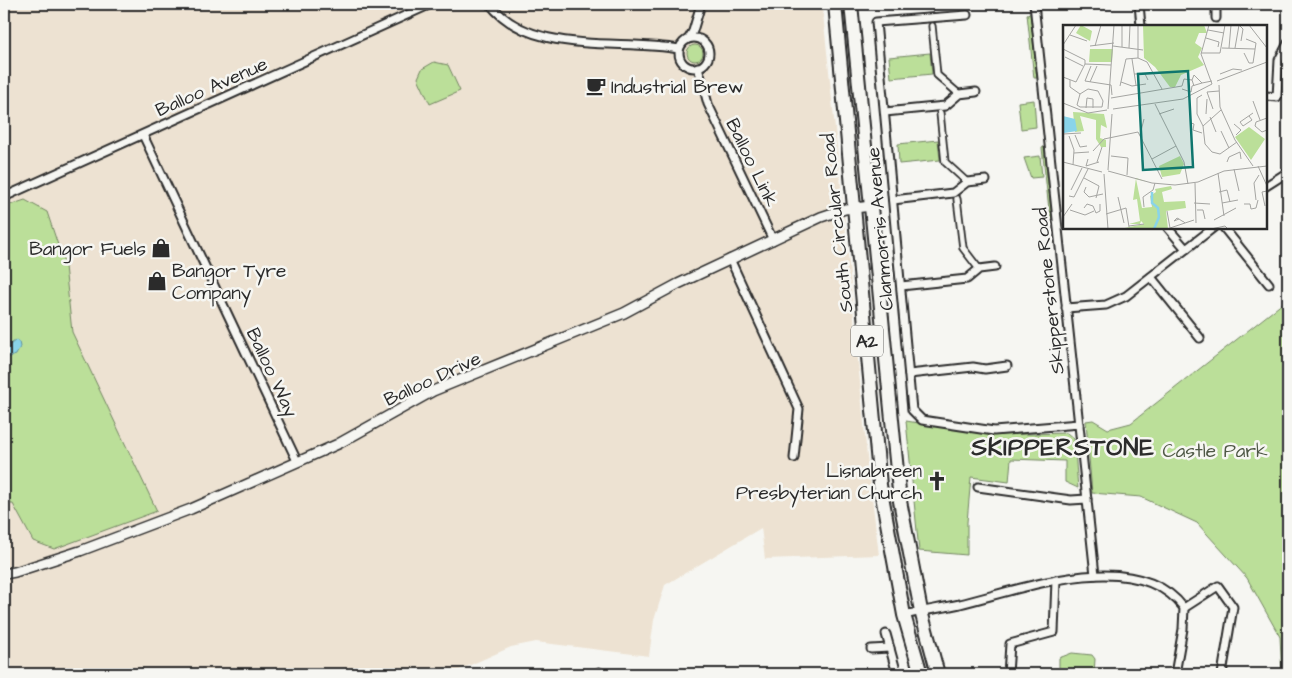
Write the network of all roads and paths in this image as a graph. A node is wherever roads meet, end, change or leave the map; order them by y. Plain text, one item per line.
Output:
1 (431, 4) edge
2 (490, 4) edge
3 (835, 4) edge
4 (852, 4) edge
5 (1034, 4) edge
6 (1139, 4) edge
7 (1216, 4) edge
8 (701, 7) edge
9 (967, 15) dead end
10 (1216, 18) dead end
11 (1141, 25) edge
12 (932, 26) dead end
13 (689, 38) junction
14 (1288, 42) edge
15 (679, 49) junction
16 (698, 67) junction
17 (976, 92) dead end
18 (959, 94) junction
19 (1267, 96) edge
20 (885, 112) junction
21 (940, 113) dead end
22 (143, 135) junction
23 (1288, 172) edge
24 (986, 180) dead end
25 (967, 182) junction
26 (1267, 185) edge
27 (4, 196) edge
28 (957, 199) dead end
29 (893, 200) junction
30 (863, 207) junction
31 (1169, 229) edge
32 (1212, 229) edge
33 (1225, 229) edge
34 (773, 240) junction
35 (1186, 249) junction
36 (730, 259) junction
37 (996, 266) dead end
38 (979, 268) junction
39 (1151, 277) junction
40 (1269, 284) dead end
41 (901, 286) junction
42 (1066, 308) junction
43 (1200, 338) dead end
44 (1007, 366) dead end
45 (909, 374) junction
46 (1079, 424) junction
47 (794, 458) dead end
48 (297, 460) junction
49 (978, 487) dead end
50 (1087, 499) junction
51 (4, 574) edge
52 (1095, 575) junction
53 (1056, 580) junction
54 (1184, 608) junction
55 (921, 611) junction
56 (904, 615) junction
57 (886, 634) dead end
58 (890, 648) junction
59 (871, 649) dead end
60 (897, 674) edge
61 (921, 674) edge
62 (938, 674) edge
63 (1008, 674) edge
64 (1175, 674) edge
65 (1222, 674) edge

1 - 22 street, Balloo Avenue
2 - 15 street
3 - 30 highway, South Circular Road / A2
4 - 30 highway, South Circular Road / A2
5 - 42 street, Skipperstone Road
6 - 11 street
7 - 10 street
8 - 13 street
9 - 20 street, Clanmorris Avenue
12 - 18 street
13 - 15 street
13 - 16 street
14 - 19 street
15 - 16 street
16 - 34 street, Balloo Link
17 - 18 street
18 - 20 street
20 - 29 street, Clanmorris Avenue
21 - 25 street
22 - 27 street, Balloo Avenue
22 - 48 street, Balloo Way
23 - 26 street
24 - 25 street
25 - 29 street
28 - 38 street
29 - 41 street, Clanmorris Avenue
30 - 34 street, Balloo Drive
30 - 55 highway, South Circular Road / A2
30 - 56 highway, South Circular Road / A2
31 - 35 street
32 - 35 street
33 - 40 street
34 - 36 street, Balloo Drive
35 - 39 street
36 - 47 street
36 - 48 street, Balloo Drive
37 - 38 street
38 - 41 street
39 - 42 street
39 - 43 street
41 - 45 street, Clanmorris Avenue
42 - 46 street, Skipperstone Road
44 - 45 street
45 - 46 street, Clanmorris Avenue
46 - 50 street, Skipperstone Road
48 - 51 street, Balloo Drive
49 - 50 street
50 - 52 street, Skipperstone Road
52 - 53 street
52 - 54 street
53 - 55 street
53 - 63 street
54 - 64 street
54 - 65 street
55 - 56 street
55 - 62 highway, South Circular Road / A2
56 - 61 highway, South Circular Road / A2
57 - 58 street
58 - 59 street
58 - 60 street

